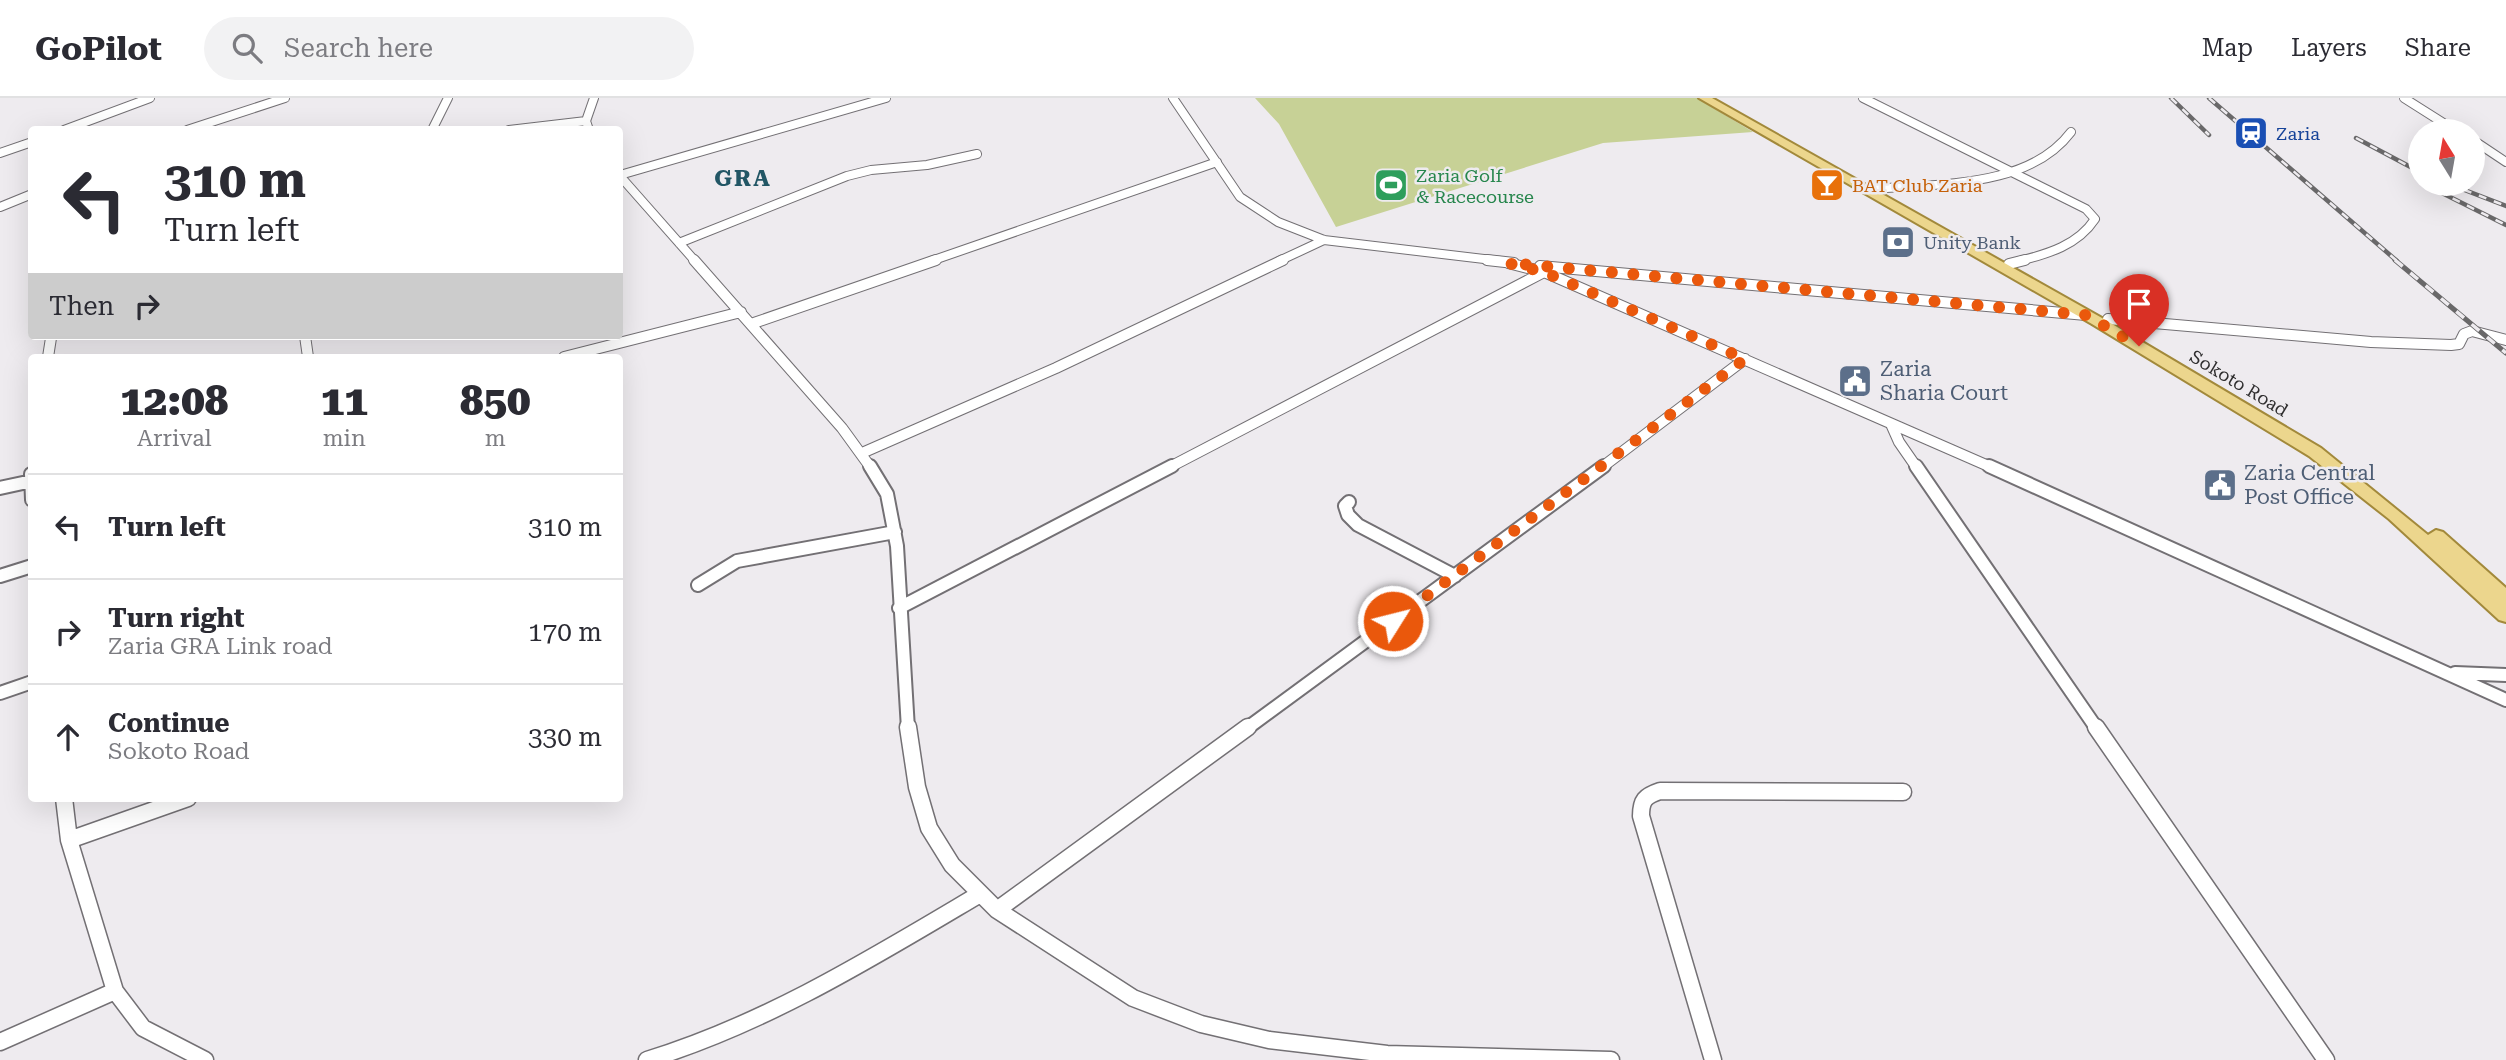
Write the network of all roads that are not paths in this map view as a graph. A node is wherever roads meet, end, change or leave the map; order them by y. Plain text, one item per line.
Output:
1 (150, 98) edge
2 (285, 98) edge
3 (449, 98) edge
4 (594, 98) edge
5 (886, 98) edge
6 (1173, 98) edge
7 (1704, 98) edge
8 (1715, 98) edge
9 (1863, 98) edge
10 (2404, 98) edge
11 (2437, 119) edge
12 (586, 121) junction
13 (75, 126) edge
14 (199, 126) edge
15 (434, 126) edge
16 (543, 126) edge
17 (588, 126) edge
18 (2071, 132) dead end
19 (28, 143) edge
20 (2485, 148) edge
21 (0, 153) edge
22 (977, 154) dead end
23 (1217, 162) junction
24 (2506, 162) edge
25 (2012, 172) junction
26 (623, 175) edge
27 (623, 179) edge
28 (1877, 189) junction
29 (28, 196) edge
30 (0, 207) edge
31 (1324, 240) junction
32 (680, 243) junction
33 (1508, 263) junction
34 (2009, 264) junction
35 (1544, 272) junction
36 (741, 312) junction
37 (2086, 315) junction
38 (2108, 319) junction
39 (751, 324) junction
40 (2506, 340) edge
41 (576, 354) edge
42 (1745, 359) junction
43 (1891, 424) junction
44 (862, 453) junction
45 (28, 480) edge
46 (0, 488) edge
47 (1349, 502) dead end
48 (895, 532) junction
49 (28, 567) edge
50 (0, 576) edge
51 (1455, 576) junction
52 (698, 585) dead end
53 (2506, 598) edge
54 (899, 608) junction
55 (2506, 616) edge
56 (2448, 673) junction
57 (2506, 675) edge
58 (28, 683) edge
59 (0, 693) edge
60 (2506, 700) edge
61 (1903, 792) dead end
62 (64, 802) edge
63 (177, 802) edge
64 (69, 840) junction
65 (980, 894) junction
66 (997, 909) junction
67 (116, 991) junction
68 (0, 1042) edge
69 (205, 1060) edge
70 (647, 1060) edge
71 (1611, 1060) edge
72 (1713, 1060) edge
73 (2326, 1060) edge

1 - 13 street
2 - 14 street
3 - 15 street
4 - 12 street
5 - 26 street
6 - 23 street
7 - 37 main road, Sokoto Road
8 - 28 main road, Sokoto Road
9 - 25 street
10 - 11 street
12 - 16 street
12 - 17 street
18 - 25 street
19 - 21 street
20 - 24 street
22 - 32 street
23 - 31 street
23 - 39 street
25 - 28 street
25 - 34 street
27 - 32 street
28 - 34 main road, Sokoto Road
29 - 30 street
31 - 33 street
31 - 44 street
32 - 36 street
33 - 35 street
33 - 37 street
34 - 38 main road, Sokoto Road
35 - 42 street
35 - 54 street
36 - 39 street
36 - 41 street
37 - 55 main road, Sokoto Road
38 - 40 street
38 - 53 main road, Sokoto Road
39 - 44 street
42 - 43 street
42 - 51 street
43 - 56 street
43 - 73 street
44 - 48 street
45 - 46 street
47 - 51 street
48 - 52 street
48 - 54 street
49 - 50 street
51 - 66 street
54 - 65 street
56 - 57 street
56 - 60 street
58 - 59 street
61 - 72 street
62 - 64 street
63 - 64 street
64 - 67 street
65 - 66 street
65 - 70 street
66 - 71 street
67 - 68 street
67 - 69 street

